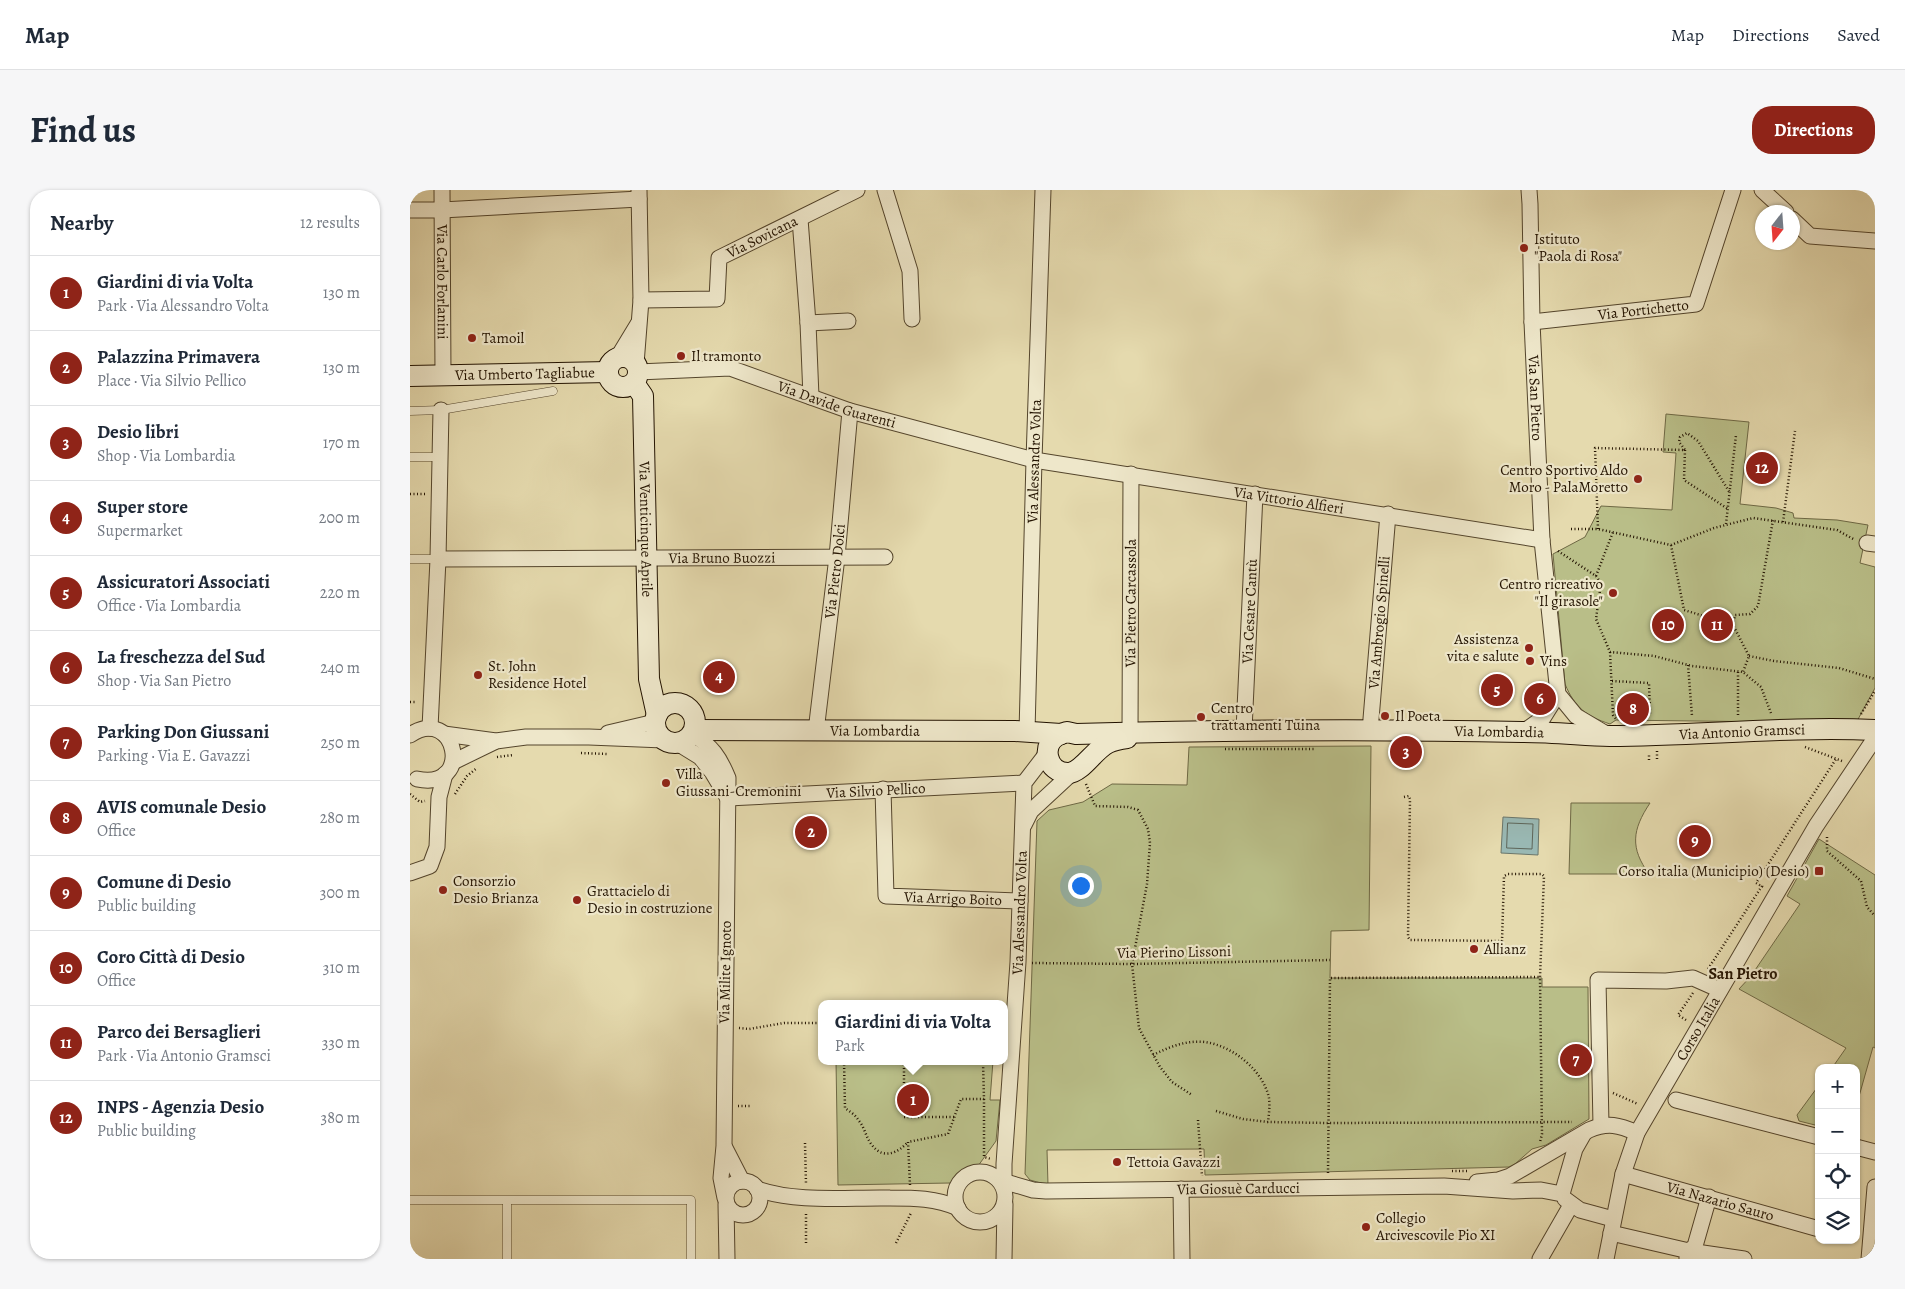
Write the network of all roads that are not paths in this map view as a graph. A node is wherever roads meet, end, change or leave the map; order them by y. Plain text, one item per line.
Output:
1 (442, 190) edge
2 (857, 190) edge
3 (884, 190) edge
4 (1043, 190) edge
5 (1528, 190) edge
6 (1733, 190) edge
7 (1762, 190) edge
8 (639, 194) edge
9 (1778, 205) edge
10 (410, 210) edge
11 (442, 210) junction
12 (800, 219) junction
13 (1800, 227) edge
14 (1875, 241) edge
15 (641, 300) junction
16 (912, 319) dead end
17 (848, 321) dead end
18 (1532, 322) junction
19 (808, 323) junction
20 (627, 369) junction
21 (443, 375) junction
22 (410, 376) edge
23 (552, 392) dead end
24 (811, 397) junction
25 (410, 410) edge
26 (441, 410) junction
27 (850, 411) junction
28 (440, 456) junction
29 (410, 457) edge
30 (1034, 460) junction
31 (1131, 474) junction
32 (1255, 494) junction
33 (1388, 514) junction
34 (1542, 540) junction
35 (837, 557) junction
36 (885, 557) dead end
37 (410, 558) edge
38 (438, 559) junction
39 (646, 559) junction
40 (649, 680) junction
41 (1558, 694) junction
42 (656, 718) junction
43 (683, 727) junction
44 (430, 728) junction
45 (1244, 730) junction
46 (1875, 730) edge
47 (816, 731) junction
48 (1370, 731) junction
49 (1021, 732) junction
50 (1130, 732) junction
51 (1150, 732) junction
52 (1523, 732) junction
53 (444, 734) junction
54 (1068, 734) junction
55 (410, 735) edge
56 (1612, 736) junction
57 (589, 737) junction
58 (1875, 738) edge
59 (496, 741) junction
60 (1047, 753) junction
61 (1080, 767) junction
62 (449, 768) junction
63 (414, 776) edge
64 (1024, 783) junction
65 (882, 789) junction
66 (728, 798) junction
67 (436, 801) junction
68 (1021, 831) junction
69 (410, 873) edge
70 (1020, 900) junction
71 (1720, 990) junction
72 (1676, 1100) dead end
73 (1601, 1124) junction
74 (1638, 1133) junction
75 (1584, 1134) junction
76 (1815, 1136) edge
77 (1005, 1145) junction
78 (724, 1146) junction
79 (983, 1170) junction
80 (1623, 1174) junction
81 (742, 1181) junction
82 (1444, 1186) junction
83 (1875, 1188) edge
84 (757, 1189) junction
85 (1181, 1189) junction
86 (1004, 1190) junction
87 (956, 1192) junction
88 (802, 1197) junction
89 (1709, 1197) junction
90 (910, 1198) junction
91 (410, 1200) edge
92 (506, 1200) junction
93 (1566, 1200) junction
94 (726, 1201) junction
95 (758, 1206) junction
96 (958, 1208) junction
97 (984, 1222) junction
98 (1612, 1226) junction
99 (1815, 1228) edge
100 (1868, 1247) edge
101 (1004, 1255) edge
102 (1688, 1255) edge
103 (507, 1259) edge
104 (691, 1259) edge
105 (727, 1259) edge
106 (1182, 1259) edge
107 (1540, 1259) edge
108 (1606, 1259) edge
109 (1744, 1259) edge

1 - 11 street, Via Carlo Forlanini
2 - 12 street, Via Sovicana
3 - 16 street
4 - 30 street, Via Alessandro Volta
5 - 18 street, Via San Pietro
6 - 18 street, Via Portichetto
7 - 9 street
8 - 11 street
8 - 15 street, Via Venticinque Aprile
10 - 11 street
11 - 21 street, Via Carlo Forlanini
12 - 15 street, Via Sovicana
12 - 19 street
13 - 14 street
15 - 20 street, Via Venticinque Aprile
17 - 19 street
18 - 34 street, Via San Pietro
19 - 24 street
20 - 21 street, Via Umberto Tagliabue
20 - 24 street, Via Davide Guarenti
20 - 39 street, Via Venticinque Aprile
21 - 22 street, Via Umberto Tagliabue
23 - 26 lane
24 - 27 street, Via Davide Guarenti
25 - 26 lane
26 - 28 street
27 - 30 street, Via Davide Guarenti
27 - 35 street, Via Pietro Dolci
28 - 29 lane
28 - 38 street
30 - 31 street, Via Vittorio Alfieri
30 - 49 street, Via Alessandro Volta
31 - 32 street, Via Vittorio Alfieri
31 - 50 street, Via Pietro Carcassola
32 - 33 street, Via Vittorio Alfieri
32 - 45 street, Via Cesare Cantù
33 - 34 street, Via Vittorio Alfieri
33 - 48 street, Via Ambrogio Spinelli
34 - 41 street, Via San Pietro
35 - 36 street, Via Bruno Buozzi
35 - 39 street, Via Bruno Buozzi
35 - 47 street, Via Pietro Dolci
37 - 38 lane
38 - 39 street, Via Bruno Buozzi
38 - 44 street
39 - 40 street, Via Venticinque Aprile
40 - 42 street, Via Venticinque Aprile
40 - 43 street
41 - 52 street
41 - 56 street
42 - 43 street, Via Venticinque Aprile
42 - 43 street
42 - 57 street, Via Lombardia
43 - 47 street, Via Lombardia
43 - 57 street, Via Lombardia
43 - 66 street
44 - 53 street, Via Lombardia
44 - 55 street
45 - 48 street, Via Lombardia
45 - 51 street, Via Lombardia
46 - 56 street, Via Antonio Gramsci
47 - 49 street, Via Lombardia
48 - 52 street, Via Lombardia
49 - 54 street, Via Lombardia
49 - 60 street
50 - 51 street, Via Lombardia
50 - 54 street, Via Lombardia
51 - 61 street, Via Lombardia
52 - 56 street, Via Lombardia
53 - 59 street, Via Lombardia
53 - 62 street
54 - 60 street
54 - 61 street
57 - 59 street, Via Lombardia
58 - 71 street, Corso Italia
59 - 62 street, Via Lombardia
60 - 61 street
60 - 64 street
61 - 68 street, Via Alessandro Volta
62 - 63 street, Via Lombardia
62 - 67 street
63 - 67 street
64 - 65 street, Via Silvio Pellico
64 - 68 street, Via Alessandro Volta
65 - 66 street, Via Silvio Pellico
65 - 70 street, Via Arrigo Boito
66 - 78 street, Via Milite Ignoto
67 - 69 street
68 - 70 street, Via Alessandro Volta
70 - 77 street, Via Alessandro Volta
71 - 73 street
71 - 74 street, Corso Italia
72 - 76 street
73 - 74 street
73 - 75 street, Via Giosuè Carducci
74 - 80 street, Corso Italia
75 - 82 street, Via Giosuè Carducci
75 - 93 street
77 - 79 street
77 - 86 street, Via Alessandro Volta
78 - 81 street, Via Milite Ignoto
78 - 94 street, Via Milite Ignoto
79 - 86 street
79 - 87 street
80 - 89 street, Via Nazario Sauro
80 - 98 street, Corso Italia
81 - 84 street
81 - 94 street
82 - 85 street, Via Giosuè Carducci
82 - 93 street, Via Giosuè Carducci
83 - 100 street
84 - 88 street
84 - 95 street
85 - 86 street, Via Giosuè Carducci
85 - 106 street
86 - 97 street
86 - 101 street, Via Alessandro Volta
87 - 90 street
87 - 96 street
88 - 90 street
88 - 95 street
89 - 99 street, Via Nazario Sauro
89 - 102 street
90 - 96 street
91 - 92 lane
92 - 103 lane
92 - 104 lane
93 - 98 street, Via Giosuè Carducci
93 - 107 street
94 - 95 street
94 - 105 street, Via Milite Ignoto
96 - 97 street
97 - 101 street, Via Alessandro Volta
98 - 102 street, Via Giosuè Carducci
98 - 108 street, Corso Italia
102 - 109 street, Via Giosuè Carducci

